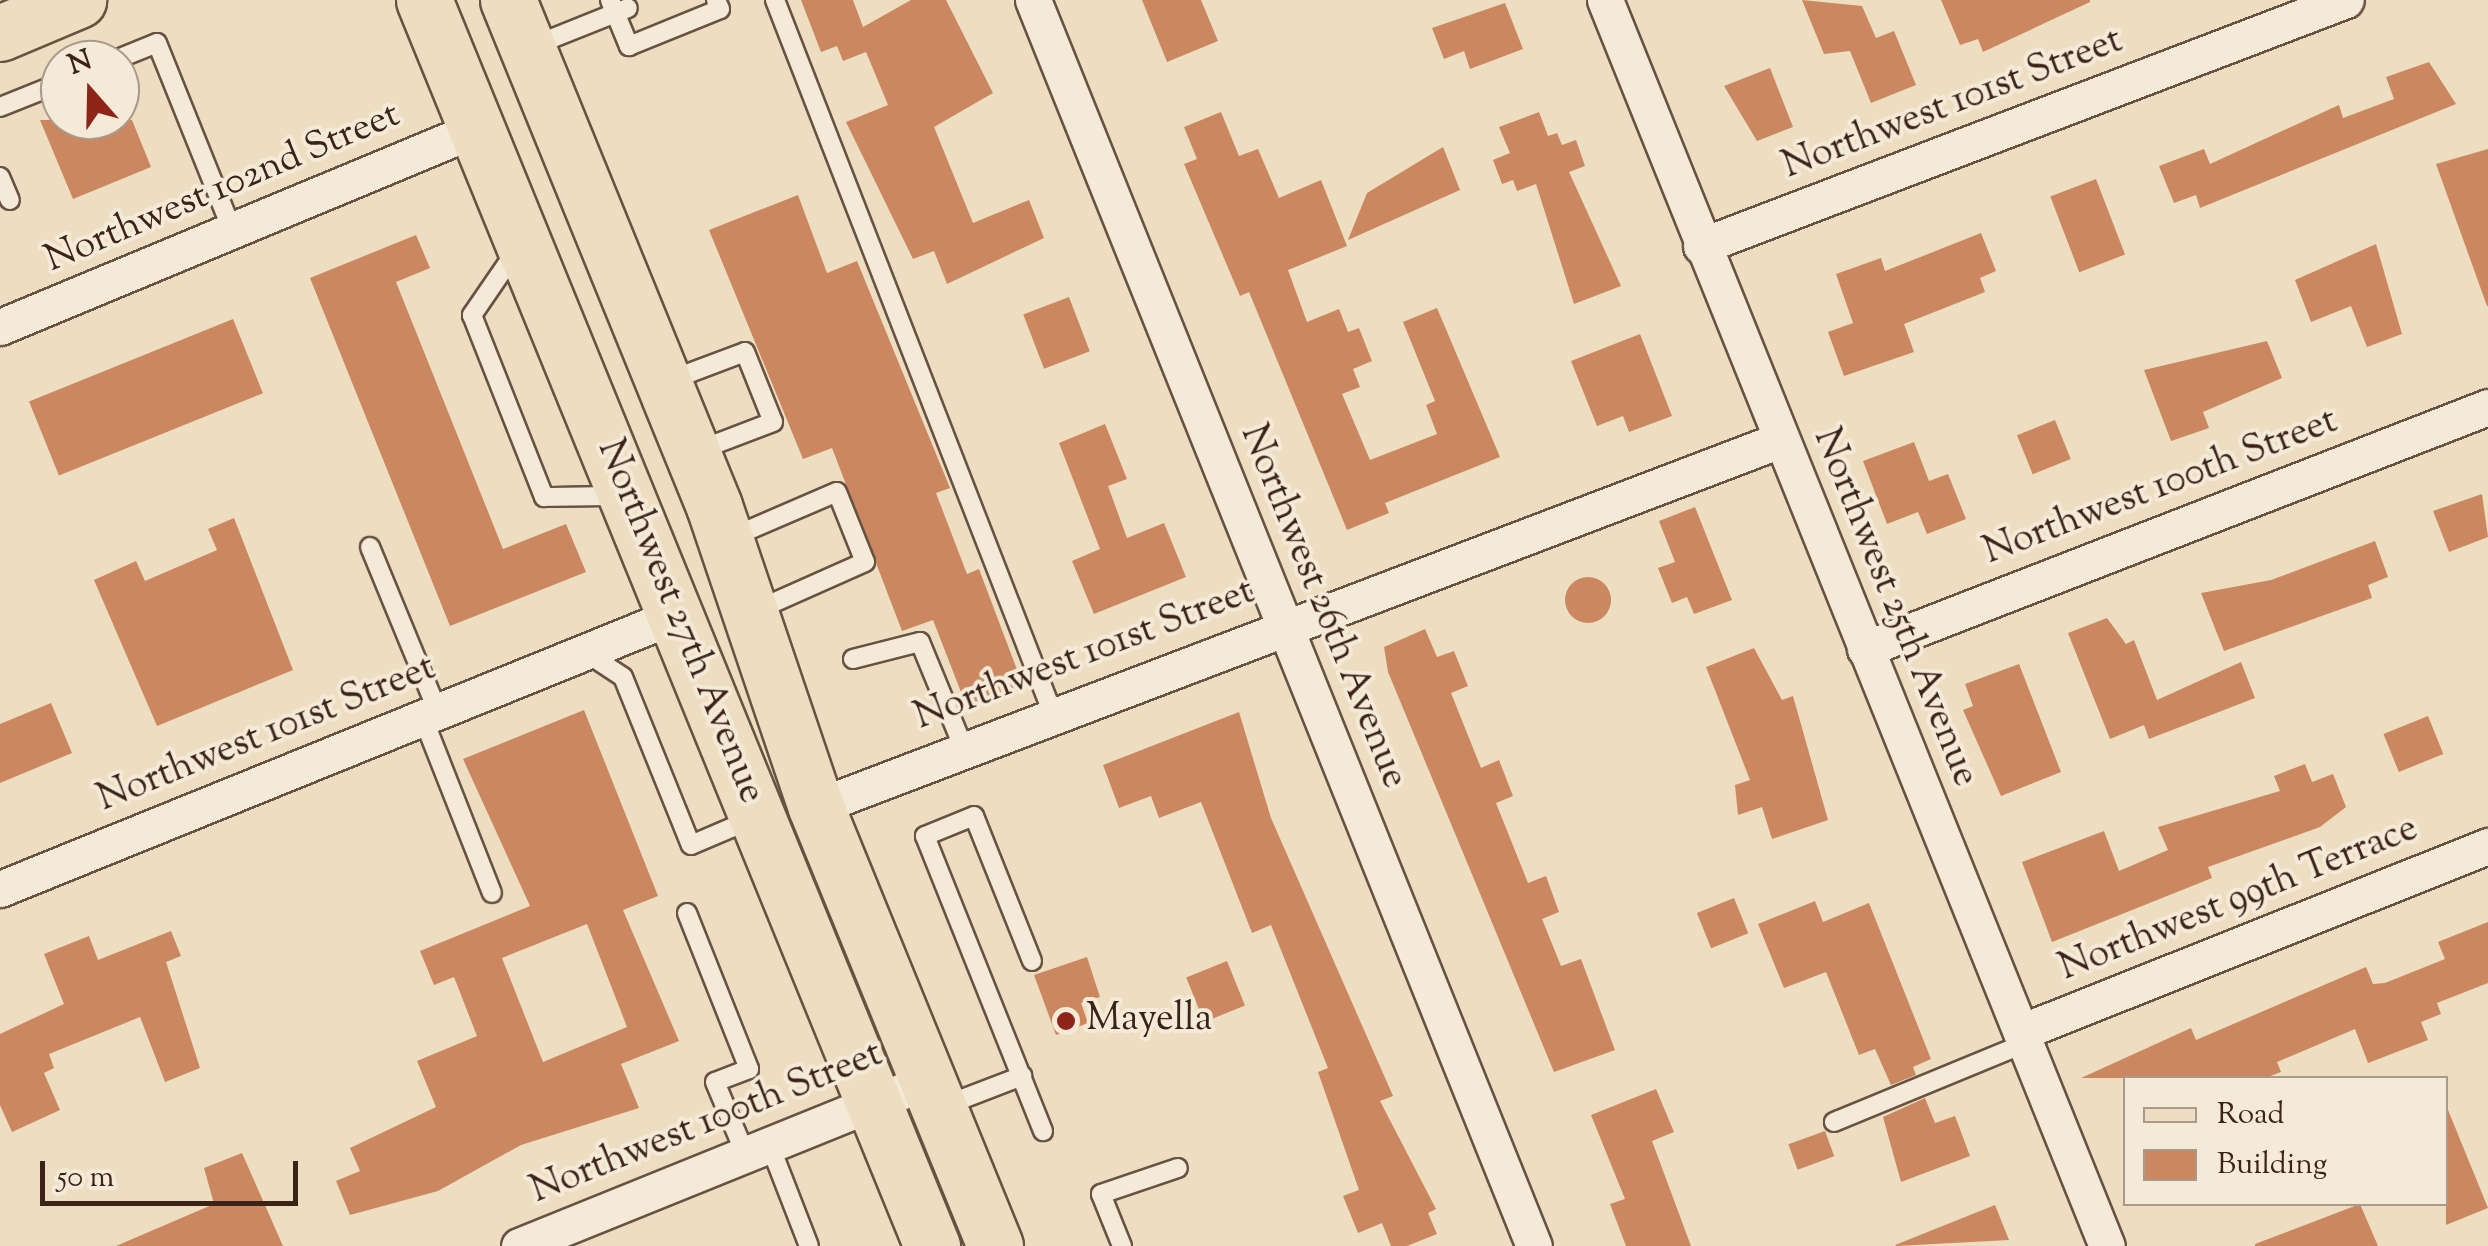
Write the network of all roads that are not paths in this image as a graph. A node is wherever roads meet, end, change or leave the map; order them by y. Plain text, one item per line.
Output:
1 (78, 0) edge
2 (424, 0) edge
3 (716, 0) edge
4 (775, 0) edge
5 (1033, 0) edge
6 (1606, 0) edge
7 (2346, 0) edge
8 (618, 7) edge
9 (518, 24) edge
10 (0, 33) edge
11 (140, 50) edge
12 (40, 90) edge
13 (0, 107) edge
14 (478, 128) junction
15 (0, 177) edge
16 (10, 200) dead end
17 (234, 232) junction
18 (525, 238) junction
19 (1701, 246) junction
20 (0, 327) edge
21 (664, 383) junction
22 (2488, 406) edge
23 (1780, 440) junction
24 (692, 453) junction
25 (629, 496) junction
26 (725, 540) junction
27 (370, 548) dead end
28 (750, 614) junction
29 (676, 615) junction
30 (1283, 624) junction
31 (1865, 649) junction
32 (584, 652) junction
33 (852, 659) dead end
34 (1053, 714) junction
35 (430, 715) junction
36 (964, 749) junction
37 (816, 807) junction
38 (757, 817) junction
39 (2488, 846) edge
40 (0, 889) edge
41 (492, 893) dead end
42 (687, 913) dead end
43 (1032, 961) dead end
44 (2023, 1038) junction
45 (1022, 1076) junction
46 (934, 1094) junction
47 (874, 1102) junction
48 (1834, 1122) dead end
49 (1043, 1131) dead end
50 (757, 1148) junction
51 (1178, 1168) dead end
52 (518, 1246) edge
53 (810, 1246) edge
54 (932, 1246) edge
55 (995, 1246) edge
56 (1122, 1246) edge
57 (1534, 1246) edge
58 (2107, 1246) edge

1 - 10 main road
2 - 14 main road, Northwest 27th Avenue
3 - 8 lane
4 - 34 lane
5 - 30 street, Northwest 26th Avenue
6 - 19 street, Northwest 25th Avenue
7 - 19 street, Northwest 101st Street
8 - 9 lane
9 - 21 main road, Northwest 27th Avenue
11 - 17 lane
12 - 13 lane
14 - 17 street, Northwest 102nd Street
14 - 18 main road, Northwest 27th Avenue
15 - 16 lane
17 - 20 street, Northwest 102nd Street
18 - 25 main road, Northwest 27th Avenue
18 - 25 lane
19 - 23 street, Northwest 25th Avenue
21 - 24 main road, Northwest 27th Avenue
21 - 24 lane
22 - 31 street, Northwest 100th Street
23 - 30 street, Northwest 101st Street
23 - 31 street, Northwest 25th Avenue
24 - 26 main road, Northwest 27th Avenue
25 - 29 main road, Northwest 27th Avenue
26 - 28 main road, Northwest 27th Avenue
26 - 28 lane
27 - 35 lane
28 - 37 main road, Northwest 27th Avenue
29 - 32 street, Northwest 101st Street
29 - 38 main road, Northwest 27th Avenue
30 - 34 street, Northwest 101st Street
30 - 57 street, Northwest 26th Avenue
31 - 44 street, Northwest 25th Avenue
32 - 35 street, Northwest 101st Street
32 - 38 lane
33 - 36 lane
34 - 36 street, Northwest 101st Street
35 - 40 street, Northwest 101st Street
35 - 41 lane
36 - 37 street, Northwest 101st Street
37 - 46 main road, Northwest 27th Avenue
38 - 47 main road, Northwest 27th Avenue
39 - 44 street, Northwest 99th Terrace
42 - 50 lane
43 - 45 lane
44 - 48 lane
44 - 58 street, Northwest 25th Avenue
45 - 46 lane
45 - 49 lane
46 - 47 street, Northwest 100th Street
46 - 55 main road, Northwest 27th Avenue
47 - 50 street, Northwest 100th Street
47 - 54 main road, Northwest 27th Avenue
50 - 52 street, Northwest 100th Street
50 - 53 lane
51 - 56 lane

